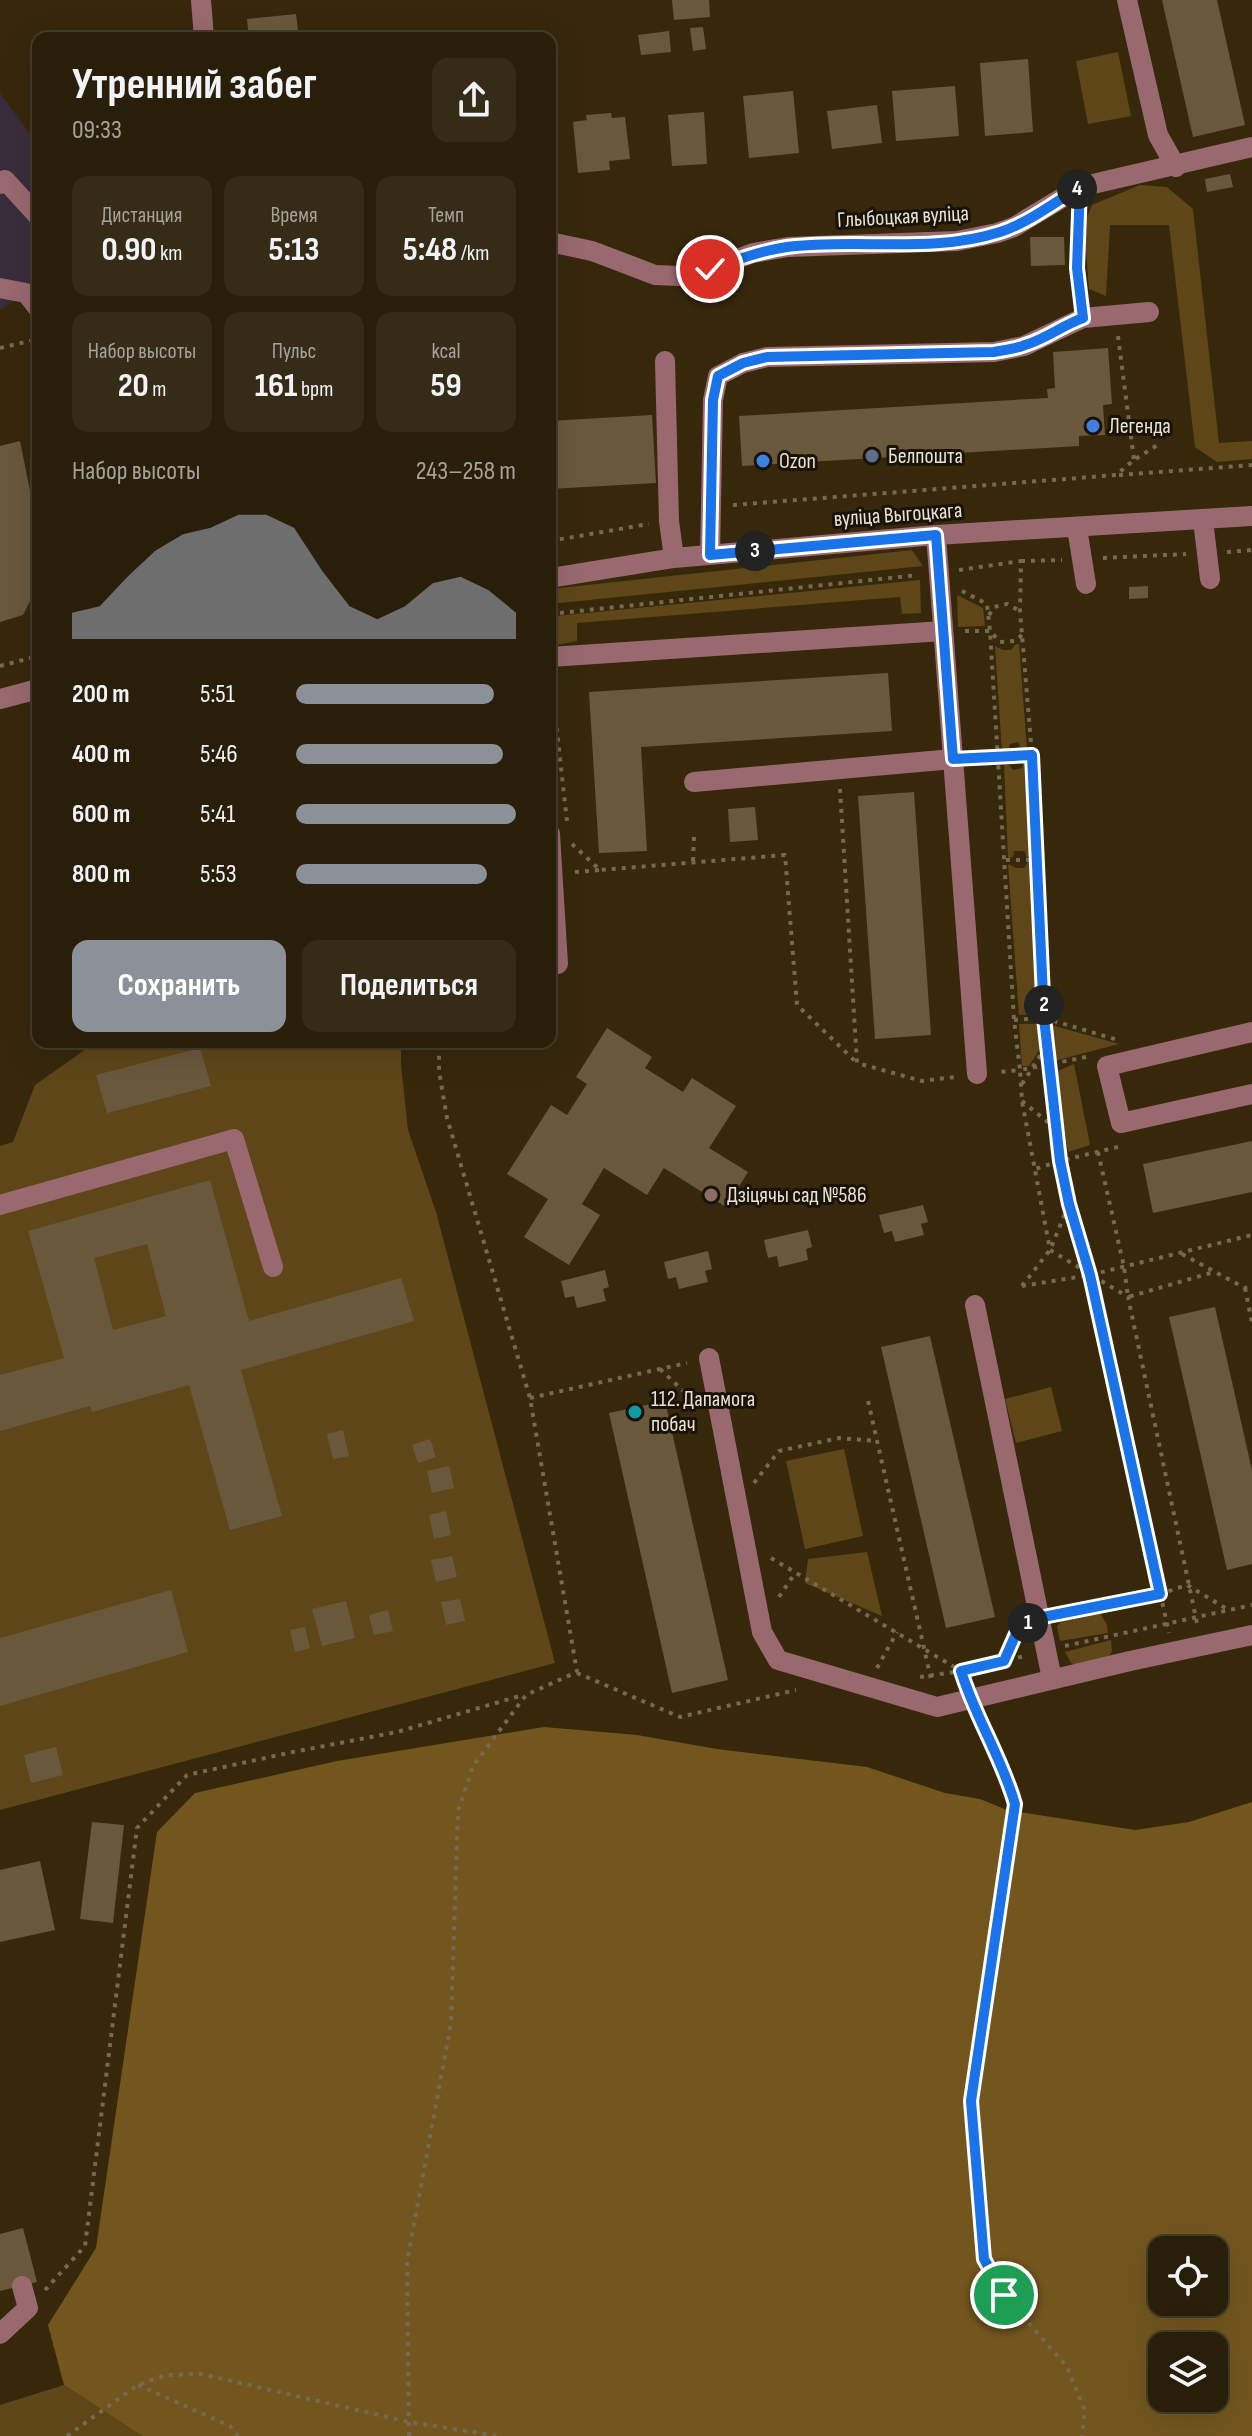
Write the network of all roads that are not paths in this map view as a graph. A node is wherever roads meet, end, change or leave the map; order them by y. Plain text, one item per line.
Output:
1 (201, 0) edge
2 (1127, 0) edge
3 (204, 32) edge
4 (1252, 147) edge
5 (1176, 167) junction
6 (0, 184) edge
7 (32, 209) edge
8 (556, 243) edge
9 (0, 288) edge
10 (32, 300) edge
11 (1149, 312) dead end
12 (665, 361) dead end
13 (1252, 516) edge
14 (1203, 520) junction
15 (1077, 528) junction
16 (936, 535) junction
17 (710, 555) junction
18 (674, 558) junction
19 (556, 577) edge
20 (1210, 579) dead end
21 (1086, 584) dead end
22 (943, 631) junction
23 (556, 657) edge
24 (32, 691) edge
25 (0, 699) edge
26 (953, 759) junction
27 (694, 782) dead end
28 (562, 834) edge
29 (558, 964) dead end
30 (1252, 1032) edge
31 (977, 1074) dead end
32 (1252, 1094) edge
33 (0, 1205) edge
34 (273, 1267) dead end
35 (975, 1305) dead end
36 (709, 1358) road end
37 (1252, 1635) edge
38 (1052, 1679) junction
39 (22, 2286) dead end
40 (0, 2334) edge

1 - 3 street
2 - 5 street
4 - 5 street, Глыбоцкая вуліца
5 - 8 street, Глыбоцкая вуліца
6 - 7 street
9 - 10 street
11 - 17 street
12 - 18 street
13 - 14 street, вуліца Выгоцкага
14 - 15 street, вуліца Выгоцкага
14 - 20 street
15 - 16 street, вуліца Выгоцкага
15 - 21 street
16 - 17 street, вуліца Выгоцкага
16 - 22 street
17 - 18 street, вуліца Выгоцкага
18 - 19 street, вуліца Выгоцкага
22 - 23 street
22 - 26 street
24 - 25 street
26 - 27 street
26 - 31 street
28 - 29 street
30 - 32 street
33 - 34 street
35 - 38 street
36 - 38 street
37 - 38 street
39 - 40 street

